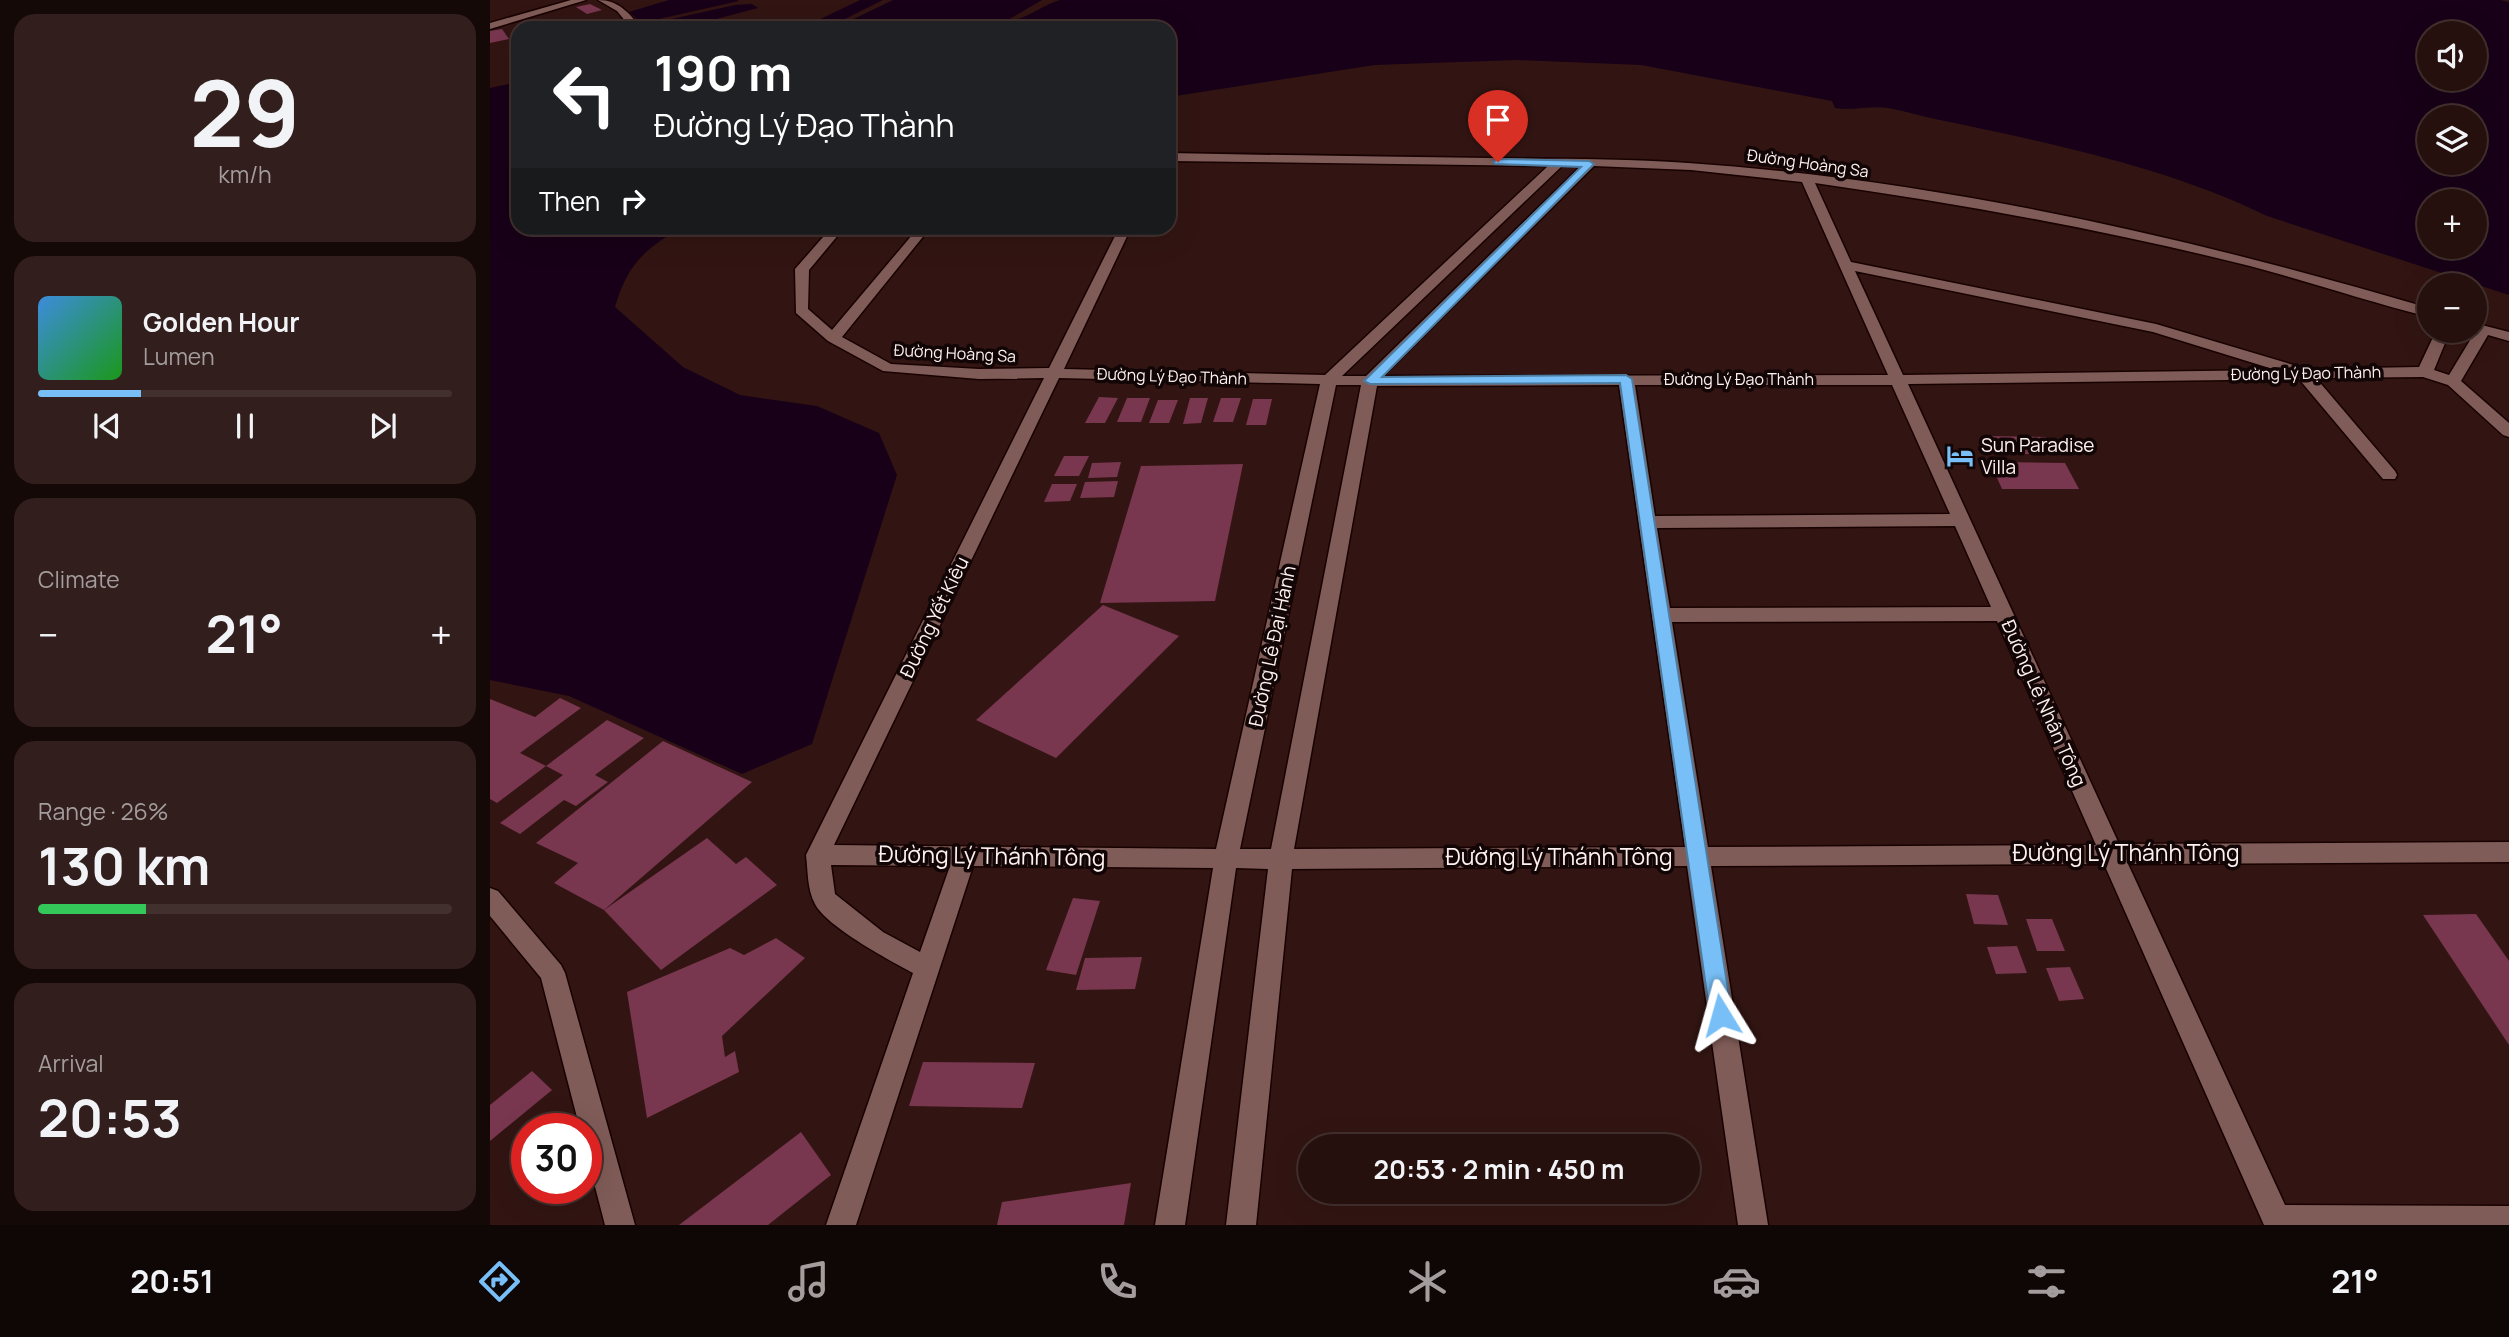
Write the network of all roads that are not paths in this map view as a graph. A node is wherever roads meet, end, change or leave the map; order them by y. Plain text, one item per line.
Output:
1 (581, 0) edge
2 (603, 0) edge
3 (630, 21) edge
4 (490, 26) edge
5 (1176, 157) edge
6 (1559, 162) junction
7 (1589, 164) junction
8 (1808, 181) junction
9 (832, 235) edge
10 (918, 235) edge
11 (1122, 235) edge
12 (1846, 265) junction
13 (2417, 309) edge
14 (2487, 330) edge
15 (2509, 337) edge
16 (833, 338) junction
17 (2437, 343) edge
18 (2472, 343) edge
19 (2424, 372) junction
20 (1053, 373) junction
21 (2303, 373) junction
22 (1626, 379) junction
23 (1329, 380) junction
24 (1898, 380) junction
25 (1370, 381) junction
26 (2453, 382) junction
27 (2509, 432) edge
28 (2389, 475) dead end
29 (1961, 520) junction
30 (1647, 522) junction
31 (2004, 614) junction
32 (1661, 615) junction
33 (2509, 852) edge
34 (2111, 853) junction
35 (818, 855) junction
36 (965, 855) junction
37 (1698, 857) junction
38 (1226, 859) junction
39 (1281, 859) junction
40 (490, 898) edge
41 (927, 968) junction
42 (2509, 1221) edge
43 (2278, 1223) edge
44 (620, 1225) edge
45 (841, 1225) edge
46 (1170, 1225) edge
47 (1241, 1225) edge
48 (1753, 1225) edge

1 - 4 street
2 - 3 street
5 - 6 street, Đường Hoàng Sa
6 - 7 street, Đường Hoàng Sa
6 - 23 street
7 - 8 street, Đường Hoàng Sa
7 - 25 street
8 - 12 street, Đường Lê Nhân Tông
8 - 13 street, Đường Hoàng Sa
9 - 16 street, Đường Hoàng Sa
10 - 16 street
11 - 20 street, Đường Yết Kiêu
12 - 21 street
12 - 24 street, Đường Lê Nhân Tông
14 - 15 street
16 - 20 street, Đường Hoàng Sa
17 - 19 street
18 - 26 street
19 - 21 street, Đường Lý Đạo Thành
19 - 26 street, Đường Lý Đạo Thành
20 - 23 street, Đường Lý Đạo Thành
20 - 35 street, Đường Yết Kiêu
21 - 24 street, Đường Lý Đạo Thành
21 - 28 street
22 - 24 street, Đường Lý Đạo Thành
22 - 25 street, Đường Lý Đạo Thành
22 - 30 street
23 - 25 street, Đường Lý Đạo Thành
23 - 38 street, Đường Lê Đại Hành
24 - 29 street, Đường Lê Nhân Tông
25 - 39 street
26 - 27 street
29 - 30 street
29 - 31 street, Đường Lê Nhân Tông
30 - 32 street
31 - 32 street
31 - 34 street, Đường Lê Nhân Tông
32 - 37 street
33 - 34 street, Đường Lý Thánh Tông
34 - 37 street, Đường Lý Thánh Tông
34 - 43 street, Đường Lê Nhân Tông
35 - 36 street, Đường Lý Thánh Tông
35 - 41 street
36 - 38 street, Đường Lý Thánh Tông
36 - 41 street
37 - 39 street, Đường Lý Thánh Tông
37 - 48 street
38 - 39 street, Đường Lý Thánh Tông
38 - 46 street, Đường Lê Đại Hành
39 - 47 street
40 - 44 street
41 - 45 street
42 - 43 street

